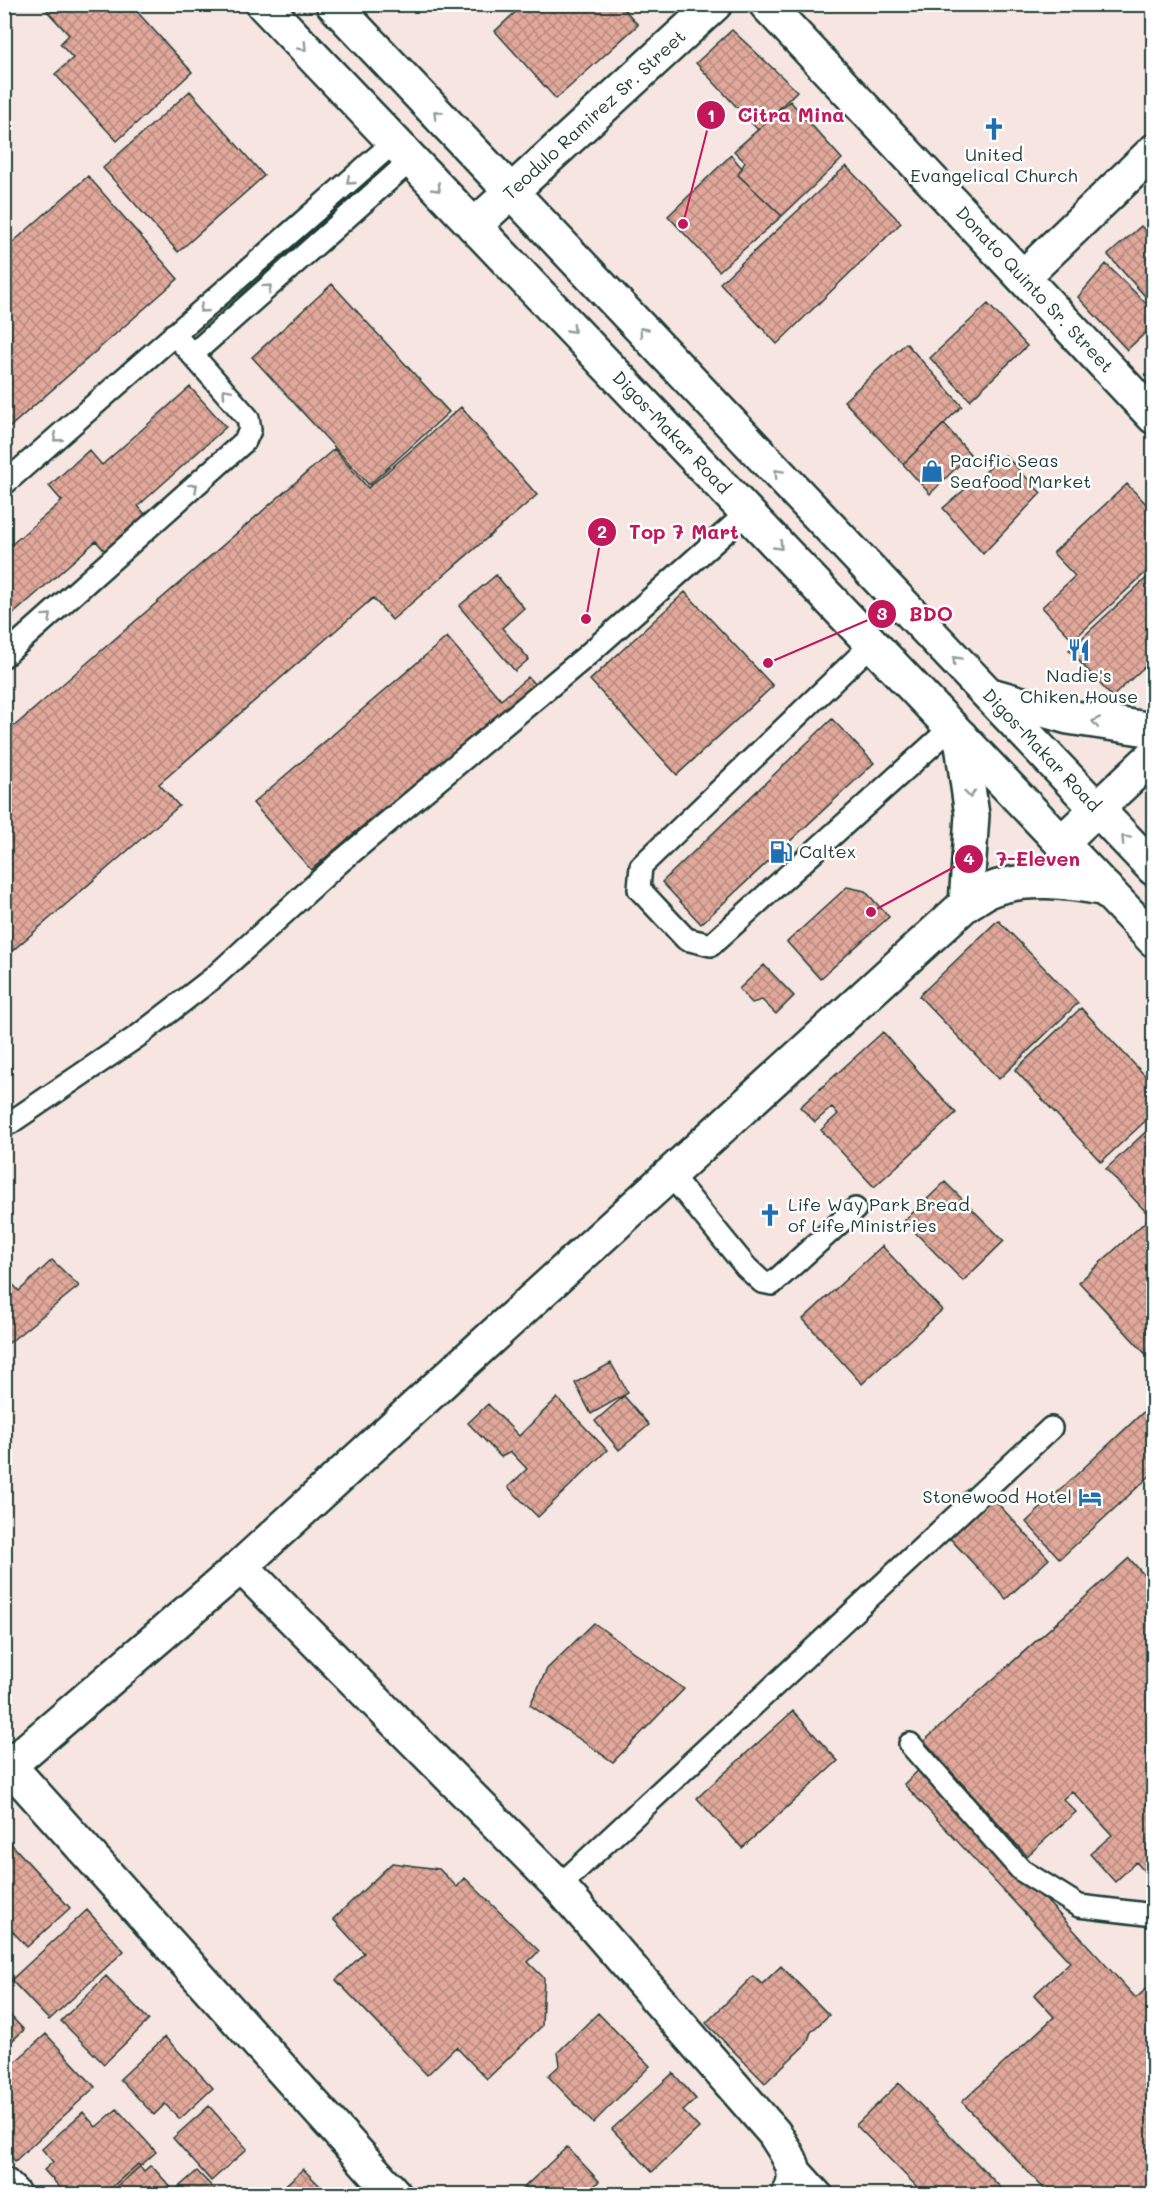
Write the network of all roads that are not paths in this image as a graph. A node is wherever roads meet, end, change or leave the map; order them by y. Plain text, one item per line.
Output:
1 (262, 4) edge
2 (333, 4) edge
3 (715, 4) edge
4 (766, 4) edge
5 (402, 151) junction
6 (1154, 151) edge
7 (510, 191) junction
8 (474, 226) junction
9 (1023, 277) junction
10 (174, 334) junction
11 (193, 354) junction
12 (1154, 417) edge
13 (4, 484) edge
14 (747, 513) junction
15 (872, 644) junction
16 (4, 656) edge
17 (988, 694) junction
18 (1154, 730) edge
19 (956, 732) junction
20 (1154, 755) edge
21 (1097, 809) junction
22 (1062, 842) junction
23 (1154, 869) edge
24 (1106, 889) junction
25 (966, 904) junction
26 (1154, 940) edge
27 (10, 1123) dead end
28 (670, 1174) junction
29 (855, 1209) dead end
30 (1051, 1428) dead end
31 (241, 1566) junction
32 (910, 1744) dead end
33 (6, 1765) edge
34 (559, 1886) junction
35 (1154, 1915) edge
36 (793, 2162) junction
37 (4, 2185) edge
38 (13, 2194) edge
39 (394, 2194) edge
40 (789, 2194) edge
41 (822, 2194) edge

1 -> 5 street, Digos-Makar Road
7 -> 2 street, Digos-Makar Road
3 - 7 street, Teodulo Ramirez Sr. Street
4 - 9 street, Donato Quinto Sr. Street
5 -> 8 street, Digos-Makar Road
5 -> 10 lane
11 -> 5 lane
6 - 9 street
7 - 8 street, Teodulo Ramirez Sr. Street
17 -> 7 street, Digos-Makar Road
8 -> 14 street, Digos-Makar Road
9 - 12 street, Donato Quinto Sr. Street
10 - 11 lane
10 -> 13 lane
16 -> 11 lane
14 -> 15 street, Digos-Makar Road
14 - 27 lane
15 - 19 street, Digos-Makar Road
15 - 19 lane
18 -> 17 street
17 - 21 street, Digos-Makar Road
19 - 22 street, Digos-Makar Road
19 -> 25 street
20 - 21 street
21 - 22 street
23 -> 21 street, Digos-Makar Road
22 - 24 street, Digos-Makar Road
24 - 25 street
24 - 26 street, Digos-Makar Road
25 - 28 street
28 - 29 lane
28 - 31 street
30 - 34 lane
31 - 33 street
31 - 34 street
32 - 35 lane
33 - 39 street
34 - 36 street
36 - 40 street
36 - 41 lane
37 - 38 street

